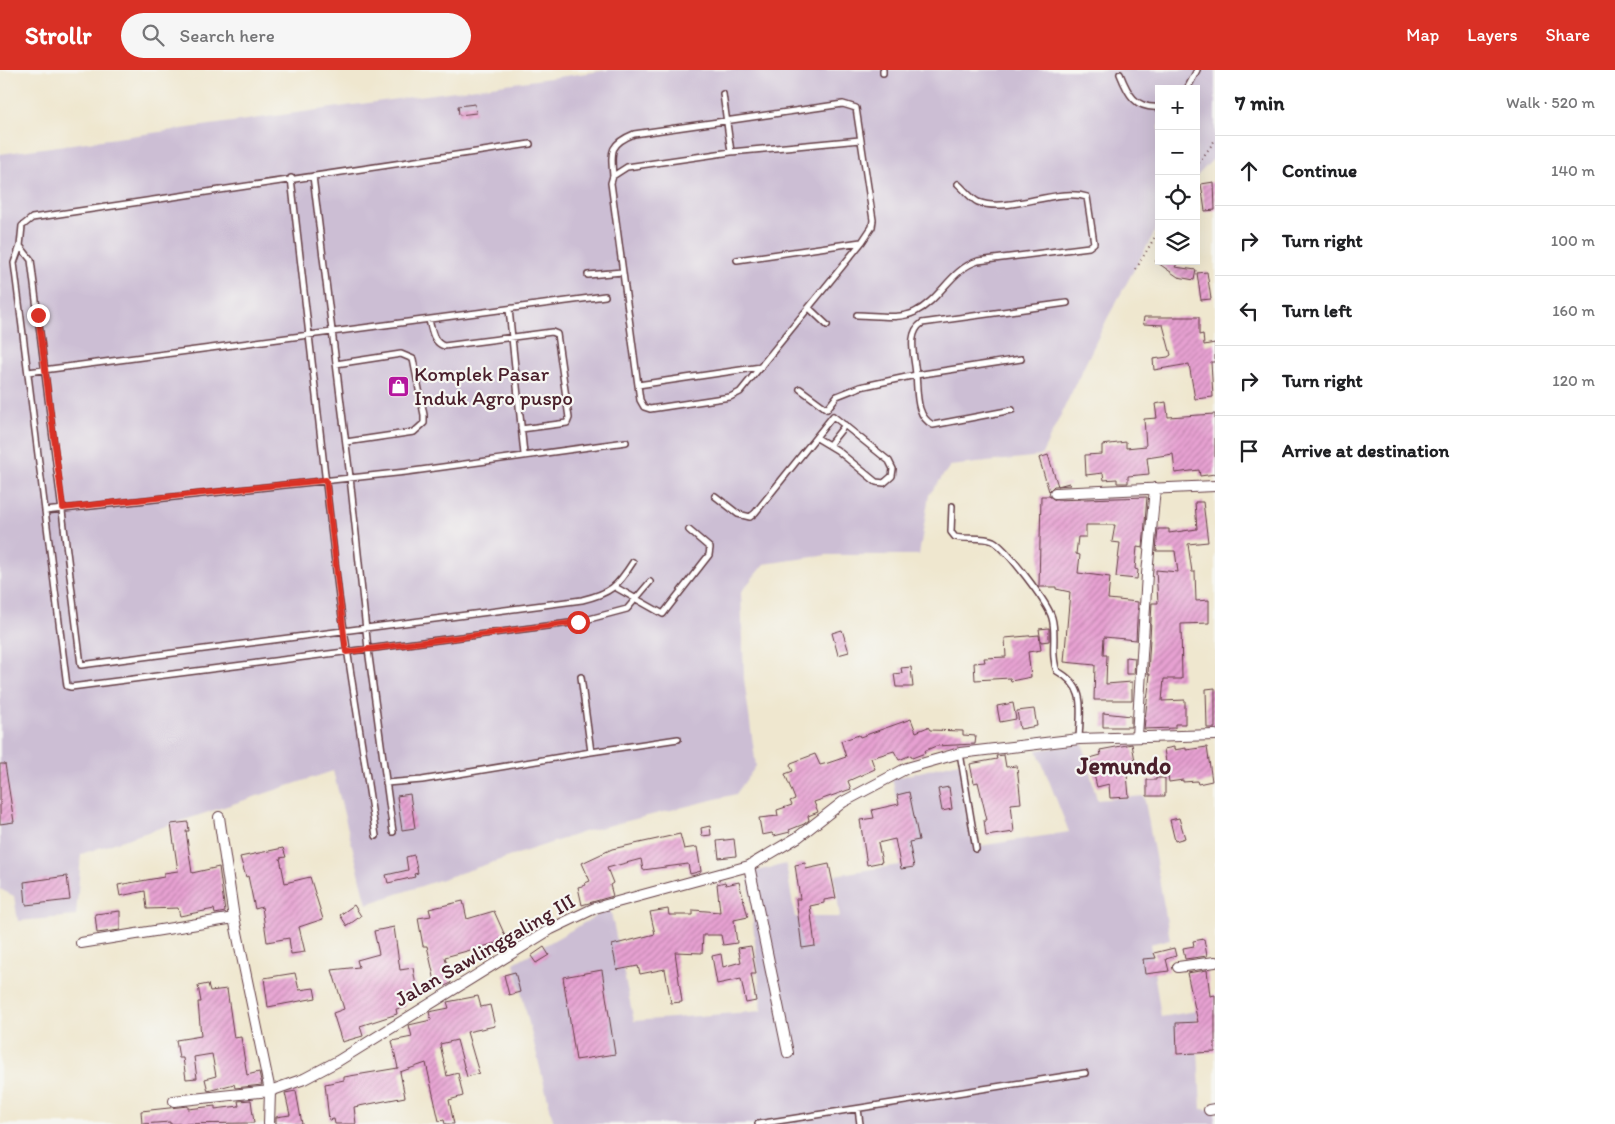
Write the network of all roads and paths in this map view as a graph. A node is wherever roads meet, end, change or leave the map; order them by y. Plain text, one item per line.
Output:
1 (1197, 70) edge
2 (1120, 74) dead end
3 (1189, 85) edge
4 (723, 94) dead end
5 (1155, 107) edge
6 (727, 122) junction
7 (860, 140) junction
8 (1215, 140) edge
9 (530, 144) dead end
10 (731, 152) junction
11 (1200, 161) edge
12 (312, 176) junction
13 (613, 176) junction
14 (291, 178) junction
15 (958, 184) dead end
16 (1155, 237) edge
17 (862, 242) junction
18 (20, 246) junction
19 (737, 260) dead end
20 (1136, 268) dead end
21 (622, 272) junction
22 (588, 275) dead end
23 (605, 296) dead end
24 (1066, 303) dead end
25 (809, 308) junction
26 (509, 309) junction
27 (857, 315) dead end
28 (429, 320) junction
29 (827, 326) dead end
30 (332, 332) junction
31 (310, 334) junction
32 (511, 336) junction
33 (1021, 359) dead end
34 (336, 364) junction
35 (760, 367) junction
36 (45, 370) junction
37 (28, 372) junction
38 (916, 375) junction
39 (638, 385) junction
40 (800, 389) dead end
41 (827, 409) junction
42 (1012, 410) dead end
43 (833, 416) junction
44 (845, 425) junction
45 (521, 429) junction
46 (817, 438) junction
47 (346, 442) junction
48 (626, 442) dead end
49 (829, 445) junction
50 (524, 454) junction
51 (350, 477) junction
52 (326, 480) junction
53 (1215, 486) edge
54 (1155, 488) junction
55 (1055, 493) dead end
56 (715, 496) dead end
57 (952, 506) dead end
58 (63, 508) junction
59 (45, 510) junction
60 (689, 530) dead end
61 (633, 562) dead end
62 (650, 582) dead end
63 (615, 586) junction
64 (637, 600) junction
65 (366, 628) junction
66 (343, 630) junction
67 (368, 649) junction
68 (346, 652) junction
69 (581, 677) dead end
70 (1215, 735) edge
71 (1137, 736) junction
72 (1079, 738) junction
73 (678, 739) dead end
74 (591, 752) junction
75 (960, 753) junction
76 (386, 783) junction
77 (219, 817) dead end
78 (393, 832) dead end
79 (376, 836) dead end
80 (976, 849) dead end
81 (750, 866) junction
82 (234, 918) junction
83 (81, 943) dead end
84 (1215, 962) edge
85 (1178, 967) dead end
86 (788, 1053) dead end
87 (1085, 1073) dead end
88 (270, 1091) junction
89 (174, 1101) dead end
90 (858, 1109) junction
91 (269, 1124) edge
92 (758, 1124) edge
93 (860, 1124) edge

1 - 3 lane
2 - 5 lane
4 - 6 lane
6 - 7 lane
6 - 10 lane
6 - 13 lane
7 - 10 lane
7 - 17 lane
8 - 11 path
9 - 12 lane
10 - 13 lane
12 - 14 lane
12 - 30 lane
13 - 21 lane
14 - 18 lane
14 - 31 lane
15 - 27 lane
16 - 20 path
17 - 19 lane
17 - 25 lane
18 - 36 lane
18 - 37 lane
21 - 22 lane
21 - 39 lane
23 - 26 lane
24 - 38 lane
25 - 29 lane
25 - 35 lane
26 - 28 lane
26 - 32 lane
28 - 30 lane
28 - 32 lane
30 - 31 lane
30 - 34 lane
31 - 36 lane
31 - 52 lane
32 - 45 lane
32 - 45 lane
33 - 38 lane
34 - 47 lane
34 - 47 lane
35 - 39 lane
35 - 39 lane
36 - 37 lane
36 - 58 lane
37 - 59 lane
38 - 41 lane
38 - 42 lane
40 - 41 lane
41 - 43 lane
43 - 44 lane
43 - 46 lane
44 - 49 lane
44 - 49 lane
45 - 50 lane
46 - 49 lane
46 - 56 lane
47 - 51 lane
48 - 50 lane
50 - 51 lane
51 - 52 lane
51 - 65 lane
52 - 58 lane
52 - 66 lane
53 - 54 street
54 - 55 street
54 - 71 street
57 - 72 lane
58 - 59 lane
58 - 66 lane
59 - 68 lane
60 - 64 lane
61 - 63 lane
62 - 64 lane
63 - 64 lane
63 - 65 lane
64 - 67 lane
65 - 66 lane
65 - 67 lane
66 - 68 lane
67 - 68 lane
67 - 76 lane
68 - 79 lane
69 - 74 lane
70 - 71 street, Jalan Sawlinggaling III
71 - 72 street, Jalan Sawlinggaling III
72 - 75 street, Jalan Sawlinggaling III
73 - 74 lane
74 - 76 lane
75 - 80 lane
75 - 81 street, Jalan Sawlinggaling III
76 - 78 lane
77 - 82 street
81 - 86 street
81 - 88 street, Jalan Sawlinggaling III
82 - 83 street
82 - 88 street
84 - 85 street
87 - 90 lane
88 - 89 street, Jalan Sawlinggaling III
88 - 91 street
90 - 92 lane
90 - 93 lane

